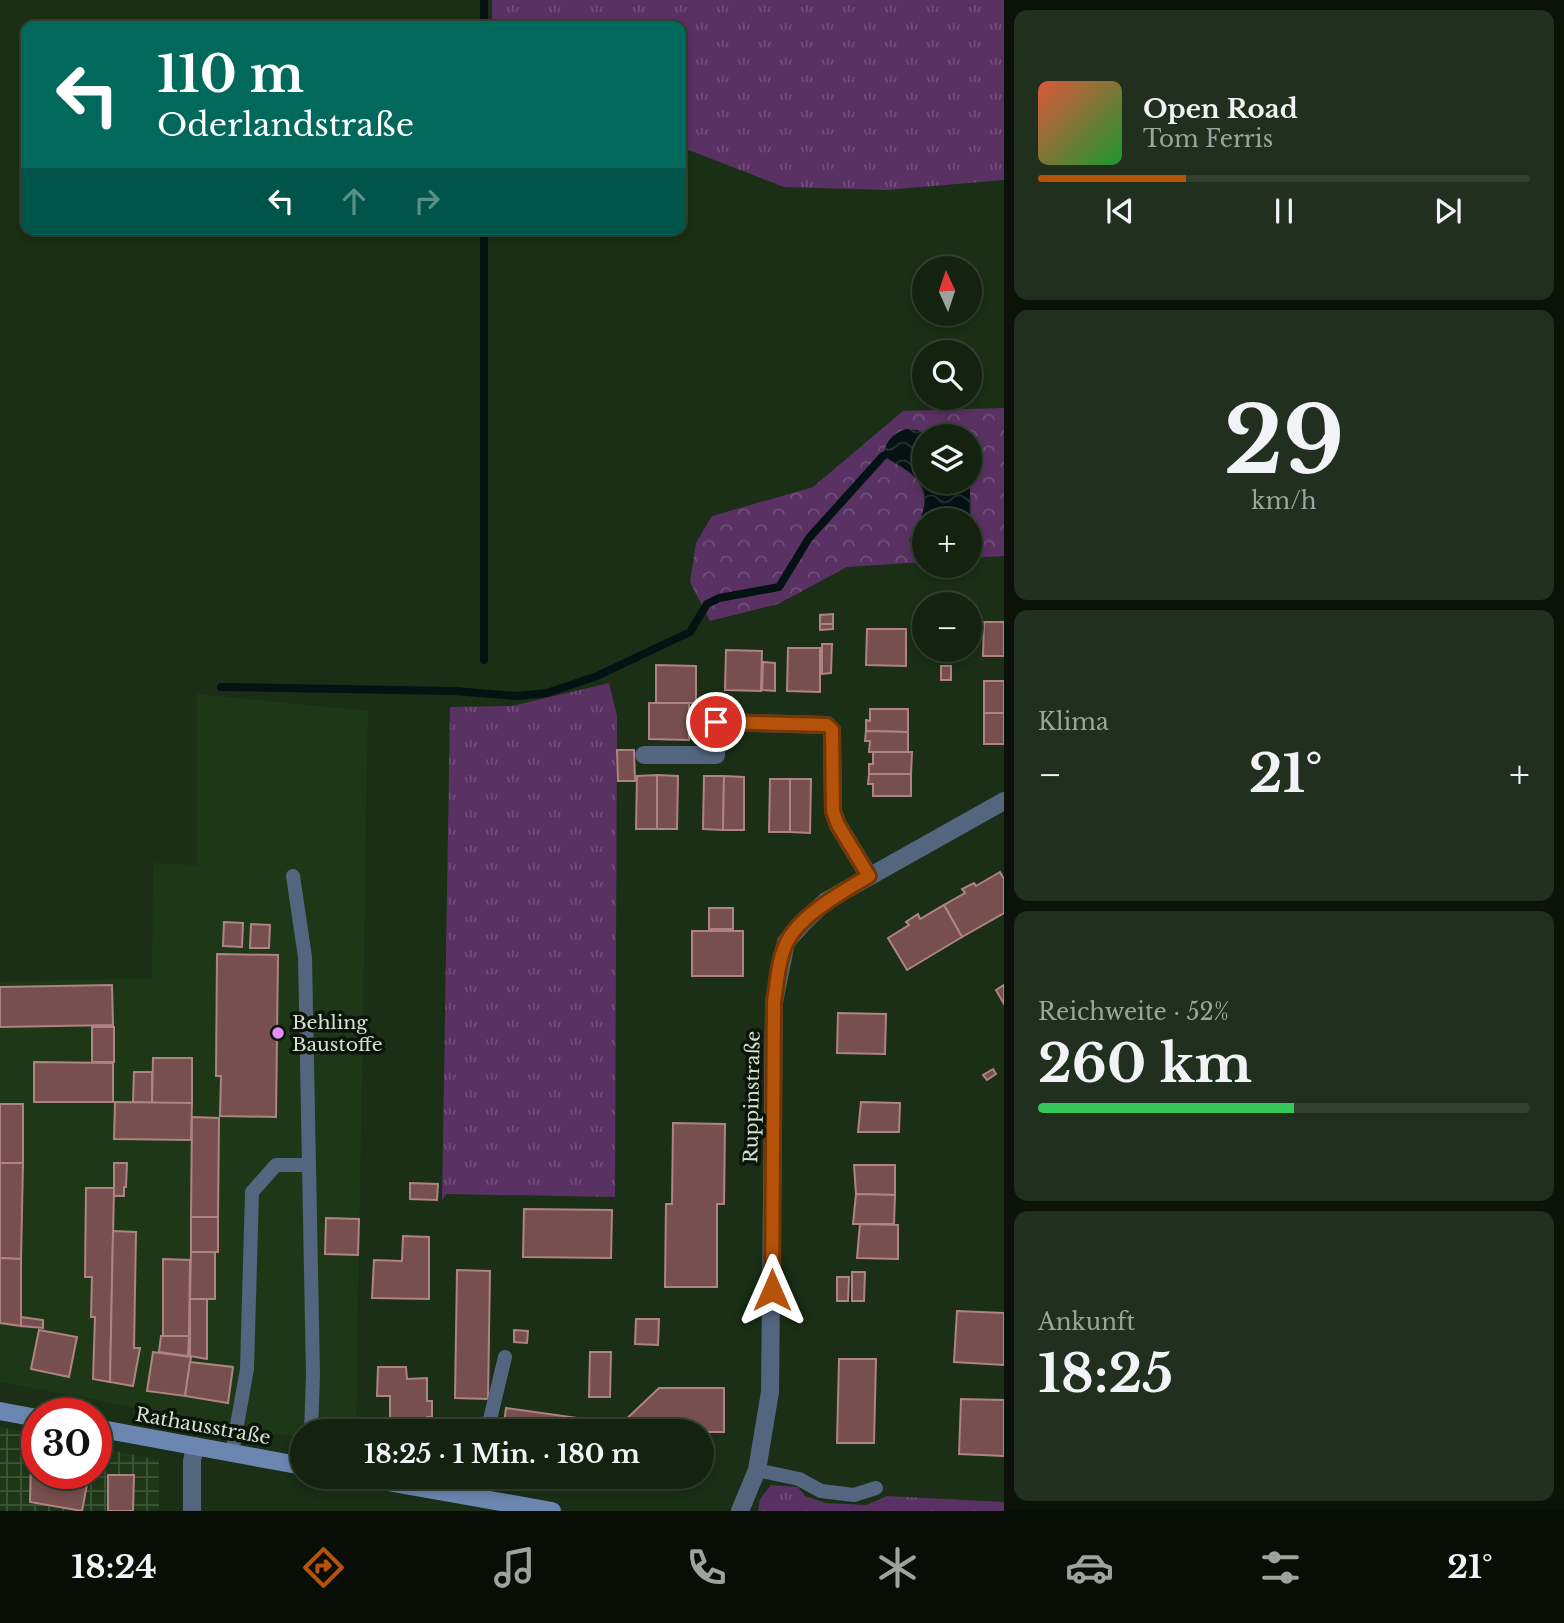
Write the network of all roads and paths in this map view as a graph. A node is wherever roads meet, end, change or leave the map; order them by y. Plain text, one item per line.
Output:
1 (644, 755) dead end
2 (1004, 801) edge
3 (293, 876) dead end
4 (869, 876) junction
5 (308, 1165) junction
6 (505, 1357) dead end
7 (0, 1411) edge
8 (21, 1415) edge
9 (311, 1419) edge
10 (489, 1419) edge
11 (112, 1432) edge
12 (195, 1447) junction
13 (232, 1453) junction
14 (290, 1464) edge
15 (757, 1470) junction
16 (876, 1488) dead end
17 (427, 1489) edge
18 (479, 1489) edge
19 (478, 1498) junction
20 (192, 1511) edge
21 (552, 1511) edge
22 (740, 1511) edge

1 - 4 street
2 - 4 street, Ruppinstraße
3 - 5 lane
4 - 15 street, Ruppinstraße
5 - 9 lane
5 - 13 lane
6 - 10 lane
7 - 8 main road
11 - 12 main road, Rathausstraße
12 - 13 main road, Rathausstraße
12 - 20 street
13 - 14 main road, Rathausstraße
15 - 16 lane
15 - 22 street, Ruppinstraße
17 - 19 main road
18 - 19 lane
19 - 21 main road

